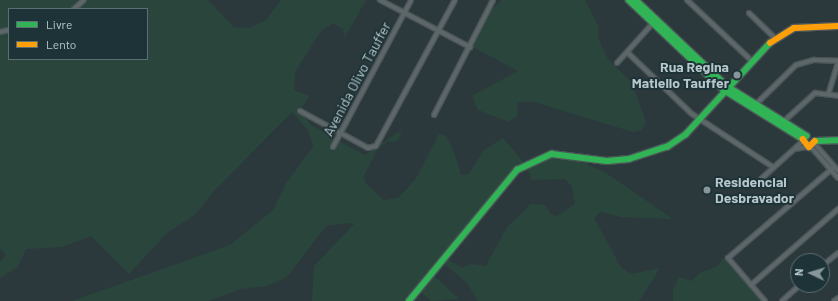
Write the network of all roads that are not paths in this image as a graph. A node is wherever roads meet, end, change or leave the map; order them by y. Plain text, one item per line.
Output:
1 (84, 0) edge
2 (380, 0) edge
3 (411, 0) edge
4 (455, 0) edge
5 (493, 0) edge
6 (629, 0) edge
7 (687, 0) edge
8 (636, 3) edge
9 (75, 8) edge
10 (404, 12) junction
11 (749, 12) dead end
12 (655, 21) junction
13 (838, 26) edge
14 (440, 31) junction
15 (775, 38) junction
16 (470, 46) junction
17 (628, 53) junction
18 (751, 60) junction
19 (838, 62) edge
20 (617, 63) dead end
21 (725, 88) junction
22 (829, 92) junction
23 (838, 96) edge
24 (754, 106) junction
25 (300, 111) dead end
26 (434, 115) dead end
27 (700, 120) junction
28 (782, 124) junction
29 (340, 134) junction
30 (804, 139) junction
31 (838, 140) edge
32 (811, 144) junction
33 (333, 147) dead end
34 (795, 149) junction
35 (773, 166) junction
36 (832, 168) junction
37 (838, 171) edge
38 (838, 178) edge
39 (760, 179) dead end
40 (838, 208) edge
41 (838, 253) edge
42 (830, 260) edge
43 (751, 284) junction
44 (791, 293) edge
45 (838, 298) edge
46 (409, 301) edge
47 (765, 301) edge
48 (782, 301) edge
49 (834, 301) edge

1 - 9 street
2 - 10 street
3 - 10 street, Avenida Olivo Tauffer
4 - 14 street
5 - 16 street
6 - 8 street
7 - 18 street
8 - 12 street
10 - 14 street
10 - 29 street, Avenida Olivo Tauffer
11 - 15 street
12 - 17 street
12 - 21 street
13 - 15 street
14 - 16 street
14 - 29 street
15 - 18 street
16 - 26 street
17 - 20 street
17 - 27 street
18 - 21 street
19 - 22 street
19 - 24 street
21 - 24 street
21 - 27 street
22 - 23 street
22 - 28 street
24 - 28 street
25 - 29 street
27 - 35 street
27 - 46 street
28 - 30 street
29 - 33 street, Avenida Olivo Tauffer
30 - 32 street
30 - 32 street
30 - 34 street
31 - 32 street
32 - 34 street
32 - 36 street
34 - 35 street
35 - 39 street
36 - 37 street
36 - 38 street
36 - 43 street
40 - 43 street
41 - 42 street
43 - 47 street
44 - 48 street
45 - 49 street

